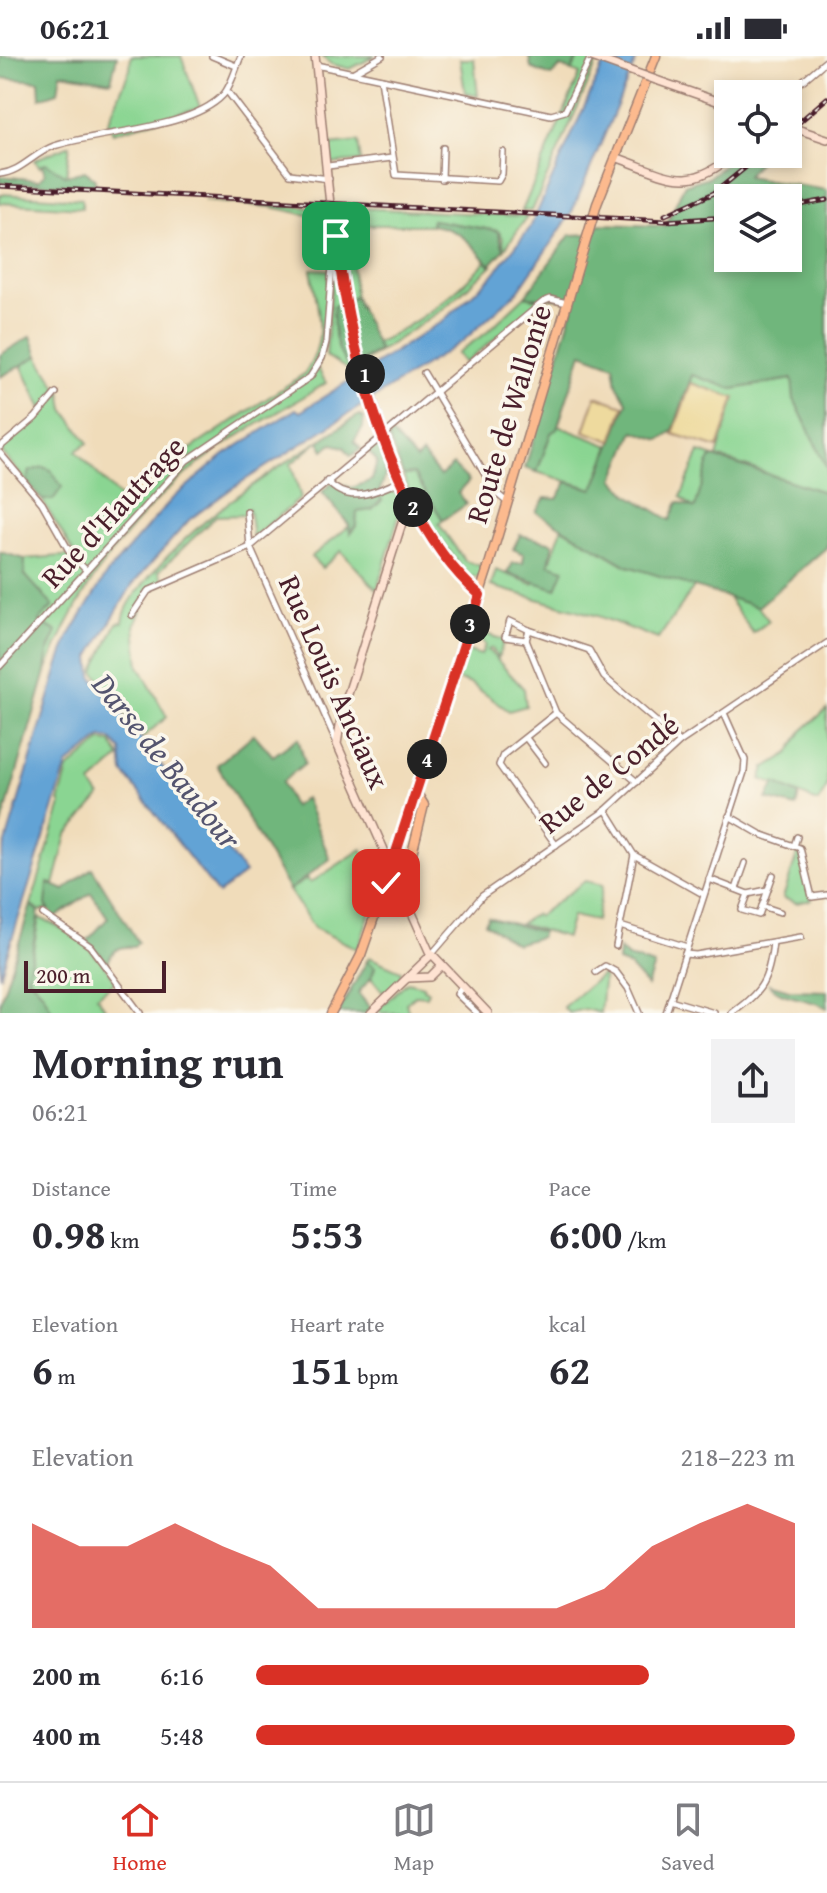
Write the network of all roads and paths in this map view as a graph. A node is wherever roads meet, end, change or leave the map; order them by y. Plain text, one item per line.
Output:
1 (212, 56) edge
2 (241, 56) edge
3 (382, 56) edge
4 (590, 56) edge
5 (656, 56) edge
6 (316, 60) edge
7 (827, 60) edge
8 (236, 66) junction
9 (353, 73) junction
10 (381, 79) junction
11 (802, 81) edge
12 (227, 91) junction
13 (714, 100) edge
14 (802, 131) edge
15 (827, 139) edge
16 (443, 148) dead end
17 (503, 152) dead end
18 (615, 157) junction
19 (392, 158) junction
20 (328, 166) junction
21 (717, 168) edge
22 (0, 174) edge
23 (330, 179) junction
24 (442, 179) junction
25 (335, 268) junction
26 (567, 303) junction
27 (424, 373) dead end
28 (435, 390) junction
29 (56, 393) dead end
30 (0, 450) edge
31 (327, 481) junction
32 (400, 481) junction
33 (409, 501) junction
34 (508, 502) junction
35 (247, 512) dead end
36 (250, 547) junction
37 (86, 570) junction
38 (480, 595) junction
39 (132, 615) dead end
40 (529, 630) junction
41 (526, 640) junction
42 (827, 643) edge
43 (0, 666) edge
44 (556, 713) junction
45 (724, 713) junction
46 (526, 738) junction
47 (680, 742) junction
48 (337, 744) junction
49 (545, 763) dead end
50 (637, 782) junction
51 (416, 792) junction
52 (606, 810) junction
53 (729, 816) junction
54 (797, 837) dead end
55 (556, 845) junction
56 (794, 846) junction
57 (634, 855) junction
58 (745, 863) dead end
59 (773, 875) dead end
60 (709, 879) junction
61 (736, 889) junction
62 (768, 890) junction
63 (402, 894) junction
64 (703, 894) junction
65 (748, 894) junction
66 (827, 895) edge
67 (762, 906) junction
68 (780, 912) dead end
69 (43, 914) dead end
70 (620, 926) junction
71 (801, 937) dead end
72 (773, 942) junction
73 (616, 946) dead end
74 (686, 951) junction
75 (432, 954) junction
76 (441, 966) junction
77 (596, 972) dead end
78 (409, 978) junction
79 (460, 990) junction
80 (670, 1000) junction
81 (140, 1013) edge
82 (331, 1013) edge
83 (371, 1013) edge
84 (477, 1013) edge
85 (488, 1013) edge
86 (639, 1013) edge
87 (666, 1013) edge
88 (714, 1013) edge
89 (732, 1013) edge

1 - 8 street
2 - 8 street
3 - 9 street
4 - 10 street
4 - 13 street, bridge
5 - 18 main road, Route de Wallonie
6 - 9 street
6 - 20 street
7 - 11 street
8 - 12 street
9 - 10 street
10 - 19 street
12 - 22 street
12 - 23 street
14 - 15 street
16 - 24 street
17 - 24 street
18 - 21 street
18 - 26 main road, Route de Wallonie
19 - 20 street
19 - 24 street
20 - 23 street
23 - 25 street
25 - 32 street, bridge
25 - 37 street, Rue d'Hautrage
26 - 28 street
26 - 34 main road, Route de Wallonie
27 - 28 street
28 - 31 street
28 - 34 street
29 - 30 street
30 - 37 street
31 - 32 street
31 - 36 street
32 - 33 street
33 - 38 street
33 - 48 street
34 - 38 main road, Route de Wallonie
35 - 36 street, Rue Louis Anciaux
36 - 39 street
36 - 48 street, Rue Louis Anciaux
37 - 43 street, Rue d'Hautrage
38 - 51 main road, Route de Wallonie
40 - 41 street
40 - 41 street
40 - 47 street
41 - 44 street
42 - 45 street, Rue de Condé
44 - 46 street
44 - 50 street
45 - 47 street, Rue de Condé
45 - 53 street
46 - 49 street
46 - 55 street
47 - 50 street, Rue de Condé
48 - 63 street, Rue Louis Anciaux
50 - 52 street, Rue de Condé
51 - 63 main road
51 - 82 main road, Route de Wallonie, bridge
52 - 55 street, Rue de Condé
52 - 57 street
53 - 56 street
53 - 60 street
54 - 56 street
55 - 75 street, Rue de Condé
56 - 66 street
57 - 64 street
57 - 70 street
58 - 61 street
59 - 62 street
60 - 61 street
60 - 64 street
61 - 65 street
62 - 65 street
62 - 67 street
63 - 75 street, Rue Louis Anciaux
64 - 74 street
65 - 67 street
67 - 68 street
69 - 81 street
70 - 73 street
70 - 74 street
71 - 72 street
72 - 74 street
72 - 89 street
74 - 80 street
75 - 76 street, Rue Louis Anciaux
75 - 78 street
76 - 78 street
76 - 79 street, Rue Louis Anciaux
77 - 86 street
78 - 83 street
79 - 84 street
79 - 85 street, Rue Louis Anciaux
80 - 87 street
80 - 88 street

